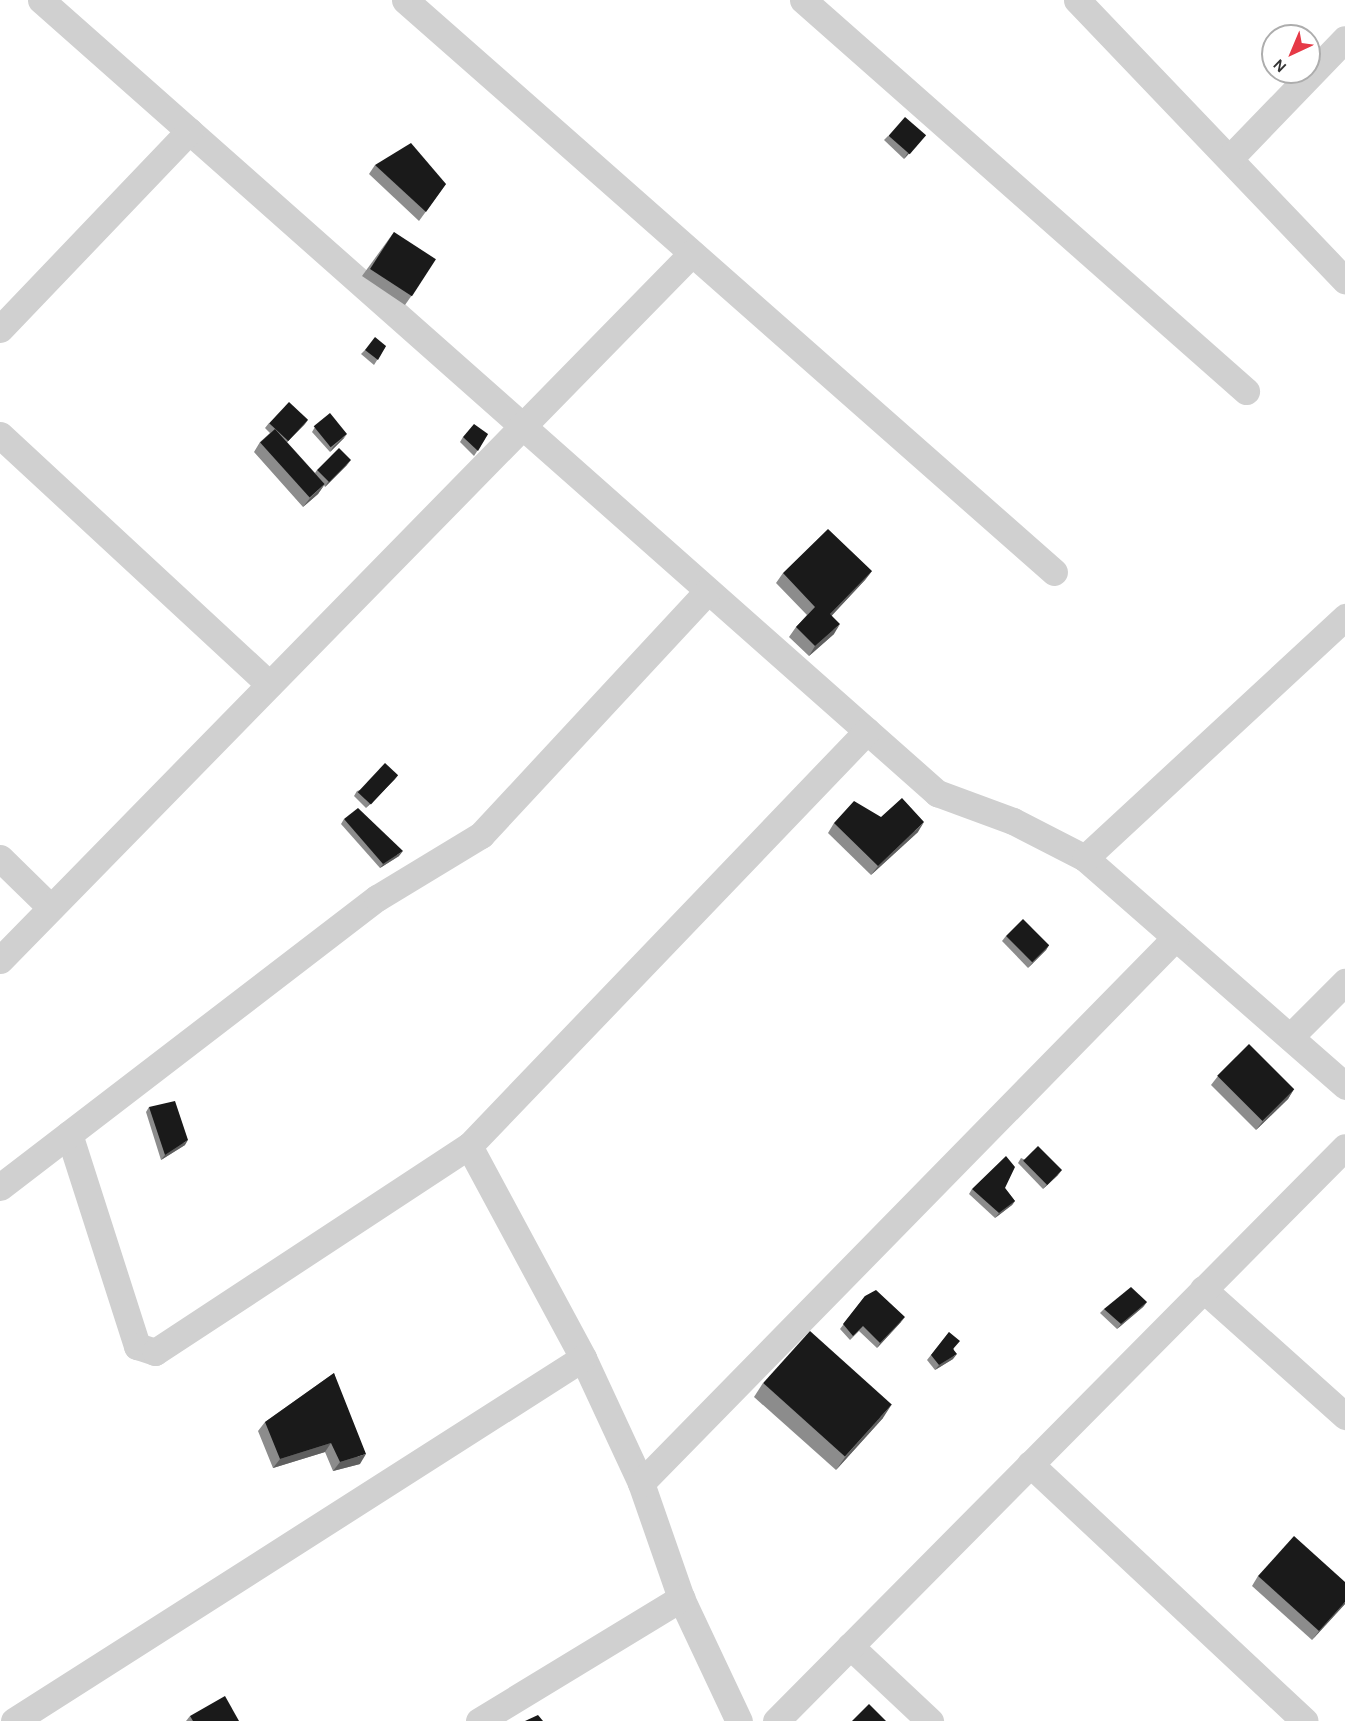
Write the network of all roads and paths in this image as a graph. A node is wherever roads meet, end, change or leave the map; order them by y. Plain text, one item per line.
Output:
1 (41, 0) edge
2 (405, 0) edge
3 (803, 0) edge
4 (1077, 0) edge
5 (1345, 39) edge
6 (189, 131) junction
7 (1230, 158) junction
8 (692, 253) junction
9 (1345, 280) edge
10 (0, 329) edge
11 (1246, 391) dead end
12 (521, 425) junction
13 (0, 435) edge
14 (1054, 572) dead end
15 (708, 591) junction
16 (1345, 616) edge
17 (269, 684) junction
18 (867, 731) junction
19 (0, 858) edge
20 (1085, 858) junction
21 (51, 908) junction
22 (1176, 937) junction
23 (0, 960) edge
24 (1345, 982) edge
25 (1290, 1037) junction
26 (1345, 1086) edge
27 (69, 1134) junction
28 (469, 1146) junction
29 (1345, 1147) edge
30 (0, 1187) edge
31 (1203, 1289) junction
32 (583, 1358) junction
33 (1345, 1416) edge
34 (1030, 1464) junction
35 (640, 1483) junction
36 (681, 1598) junction
37 (850, 1646) junction
38 (14, 1721) edge
39 (479, 1721) edge
40 (739, 1721) edge
41 (776, 1721) edge
42 (930, 1721) edge
43 (1305, 1721) edge

1 - 6 street
2 - 8 street
3 - 11 street
4 - 7 street
5 - 7 street
6 - 10 street
6 - 12 street
7 - 9 street
8 - 12 street
8 - 14 street
12 - 15 street
12 - 17 street
13 - 17 street
15 - 18 street
15 - 27 street
16 - 20 street
17 - 21 street
18 - 20 street
18 - 28 street
19 - 21 street
20 - 22 street
21 - 23 street
22 - 25 street
22 - 35 street
24 - 25 street
25 - 26 street
27 - 28 street
27 - 30 street
28 - 32 street
29 - 31 street
31 - 33 street
31 - 34 street
32 - 35 street
32 - 38 street
34 - 37 street
34 - 43 street
35 - 36 street
36 - 39 street
36 - 40 street
37 - 41 street
37 - 42 street

